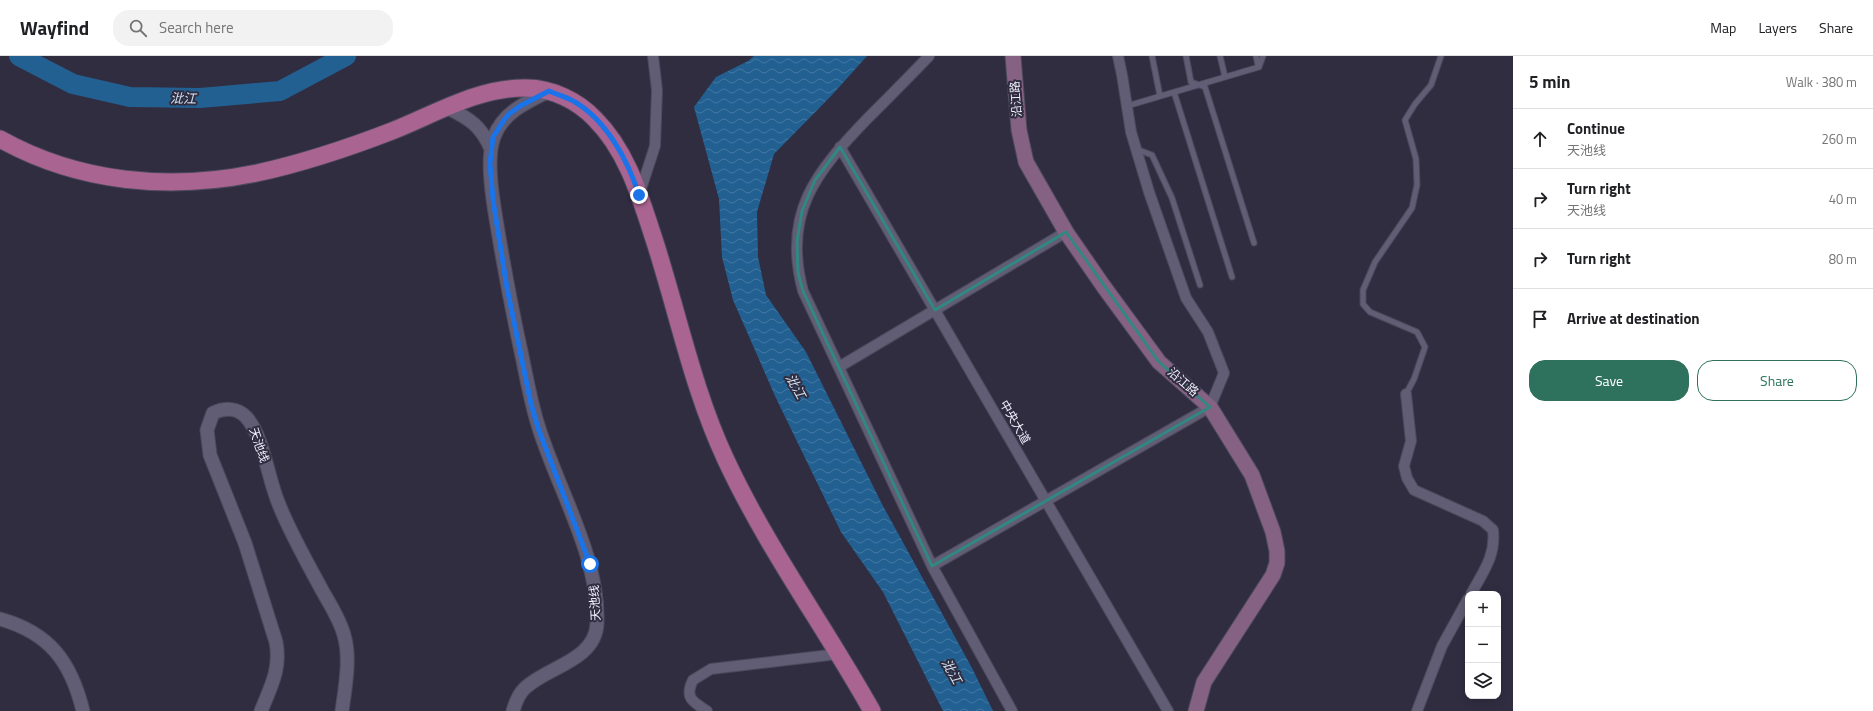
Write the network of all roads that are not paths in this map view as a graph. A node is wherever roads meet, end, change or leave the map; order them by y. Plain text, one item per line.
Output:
1 (653, 56) edge
2 (929, 56) edge
3 (1013, 56) edge
4 (1118, 56) edge
5 (1152, 56) edge
6 (1186, 56) edge
7 (1220, 56) edge
8 (1256, 56) edge
9 (1263, 56) edge
10 (1441, 56) edge
11 (1259, 67) junction
12 (1225, 77) junction
13 (1198, 85) junction
14 (549, 91) junction
15 (1174, 92) junction
16 (1160, 96) junction
17 (1127, 106) junction
18 (448, 108) junction
19 (0, 139) edge
20 (840, 147) junction
21 (491, 149) junction
22 (1135, 149) junction
23 (639, 195) junction
24 (1066, 232) junction
25 (1254, 243) dead end
26 (1232, 277) dead end
27 (1200, 285) dead end
28 (935, 310) junction
29 (839, 367) junction
30 (1406, 394) joint
31 (1210, 406) junction
32 (1046, 501) junction
33 (932, 566) junction
34 (1473, 591) edge
35 (1465, 604) edge
36 (0, 619) edge
37 (838, 654) junction
38 (1199, 708) edge
39 (83, 711) edge
40 (261, 711) edge
41 (342, 711) edge
42 (513, 711) edge
43 (707, 711) edge
44 (872, 711) edge
45 (1012, 711) edge
46 (1168, 711) edge
47 (1417, 711) edge

1 - 23 street
2 - 20 street
3 - 24 main road, 沿江路
4 - 17 street
5 - 16 lane
6 - 13 lane
7 - 12 lane
8 - 11 lane
9 - 11 lane
10 - 30 lane
11 - 12 lane
12 - 13 lane
13 - 15 lane
13 - 25 lane
14 - 18 main road
14 - 21 street, 天池线
14 - 23 main road
15 - 16 lane
15 - 26 lane
16 - 17 lane
17 - 22 street
18 - 19 main road
18 - 21 street
20 - 28 street, 中央大道
20 - 29 street
21 - 42 street, 天池线
22 - 27 lane
22 - 31 street
23 - 37 main road
24 - 28 street
24 - 31 main road, 沿江路
28 - 29 street
28 - 32 street, 中央大道
29 - 33 street
30 - 34 street
31 - 32 street
31 - 38 main road, 沿江路
32 - 33 street
32 - 46 street, 中央大道
33 - 45 street
35 - 47 street
36 - 39 street
37 - 43 street
37 - 44 main road
40 - 41 street, 天池线

